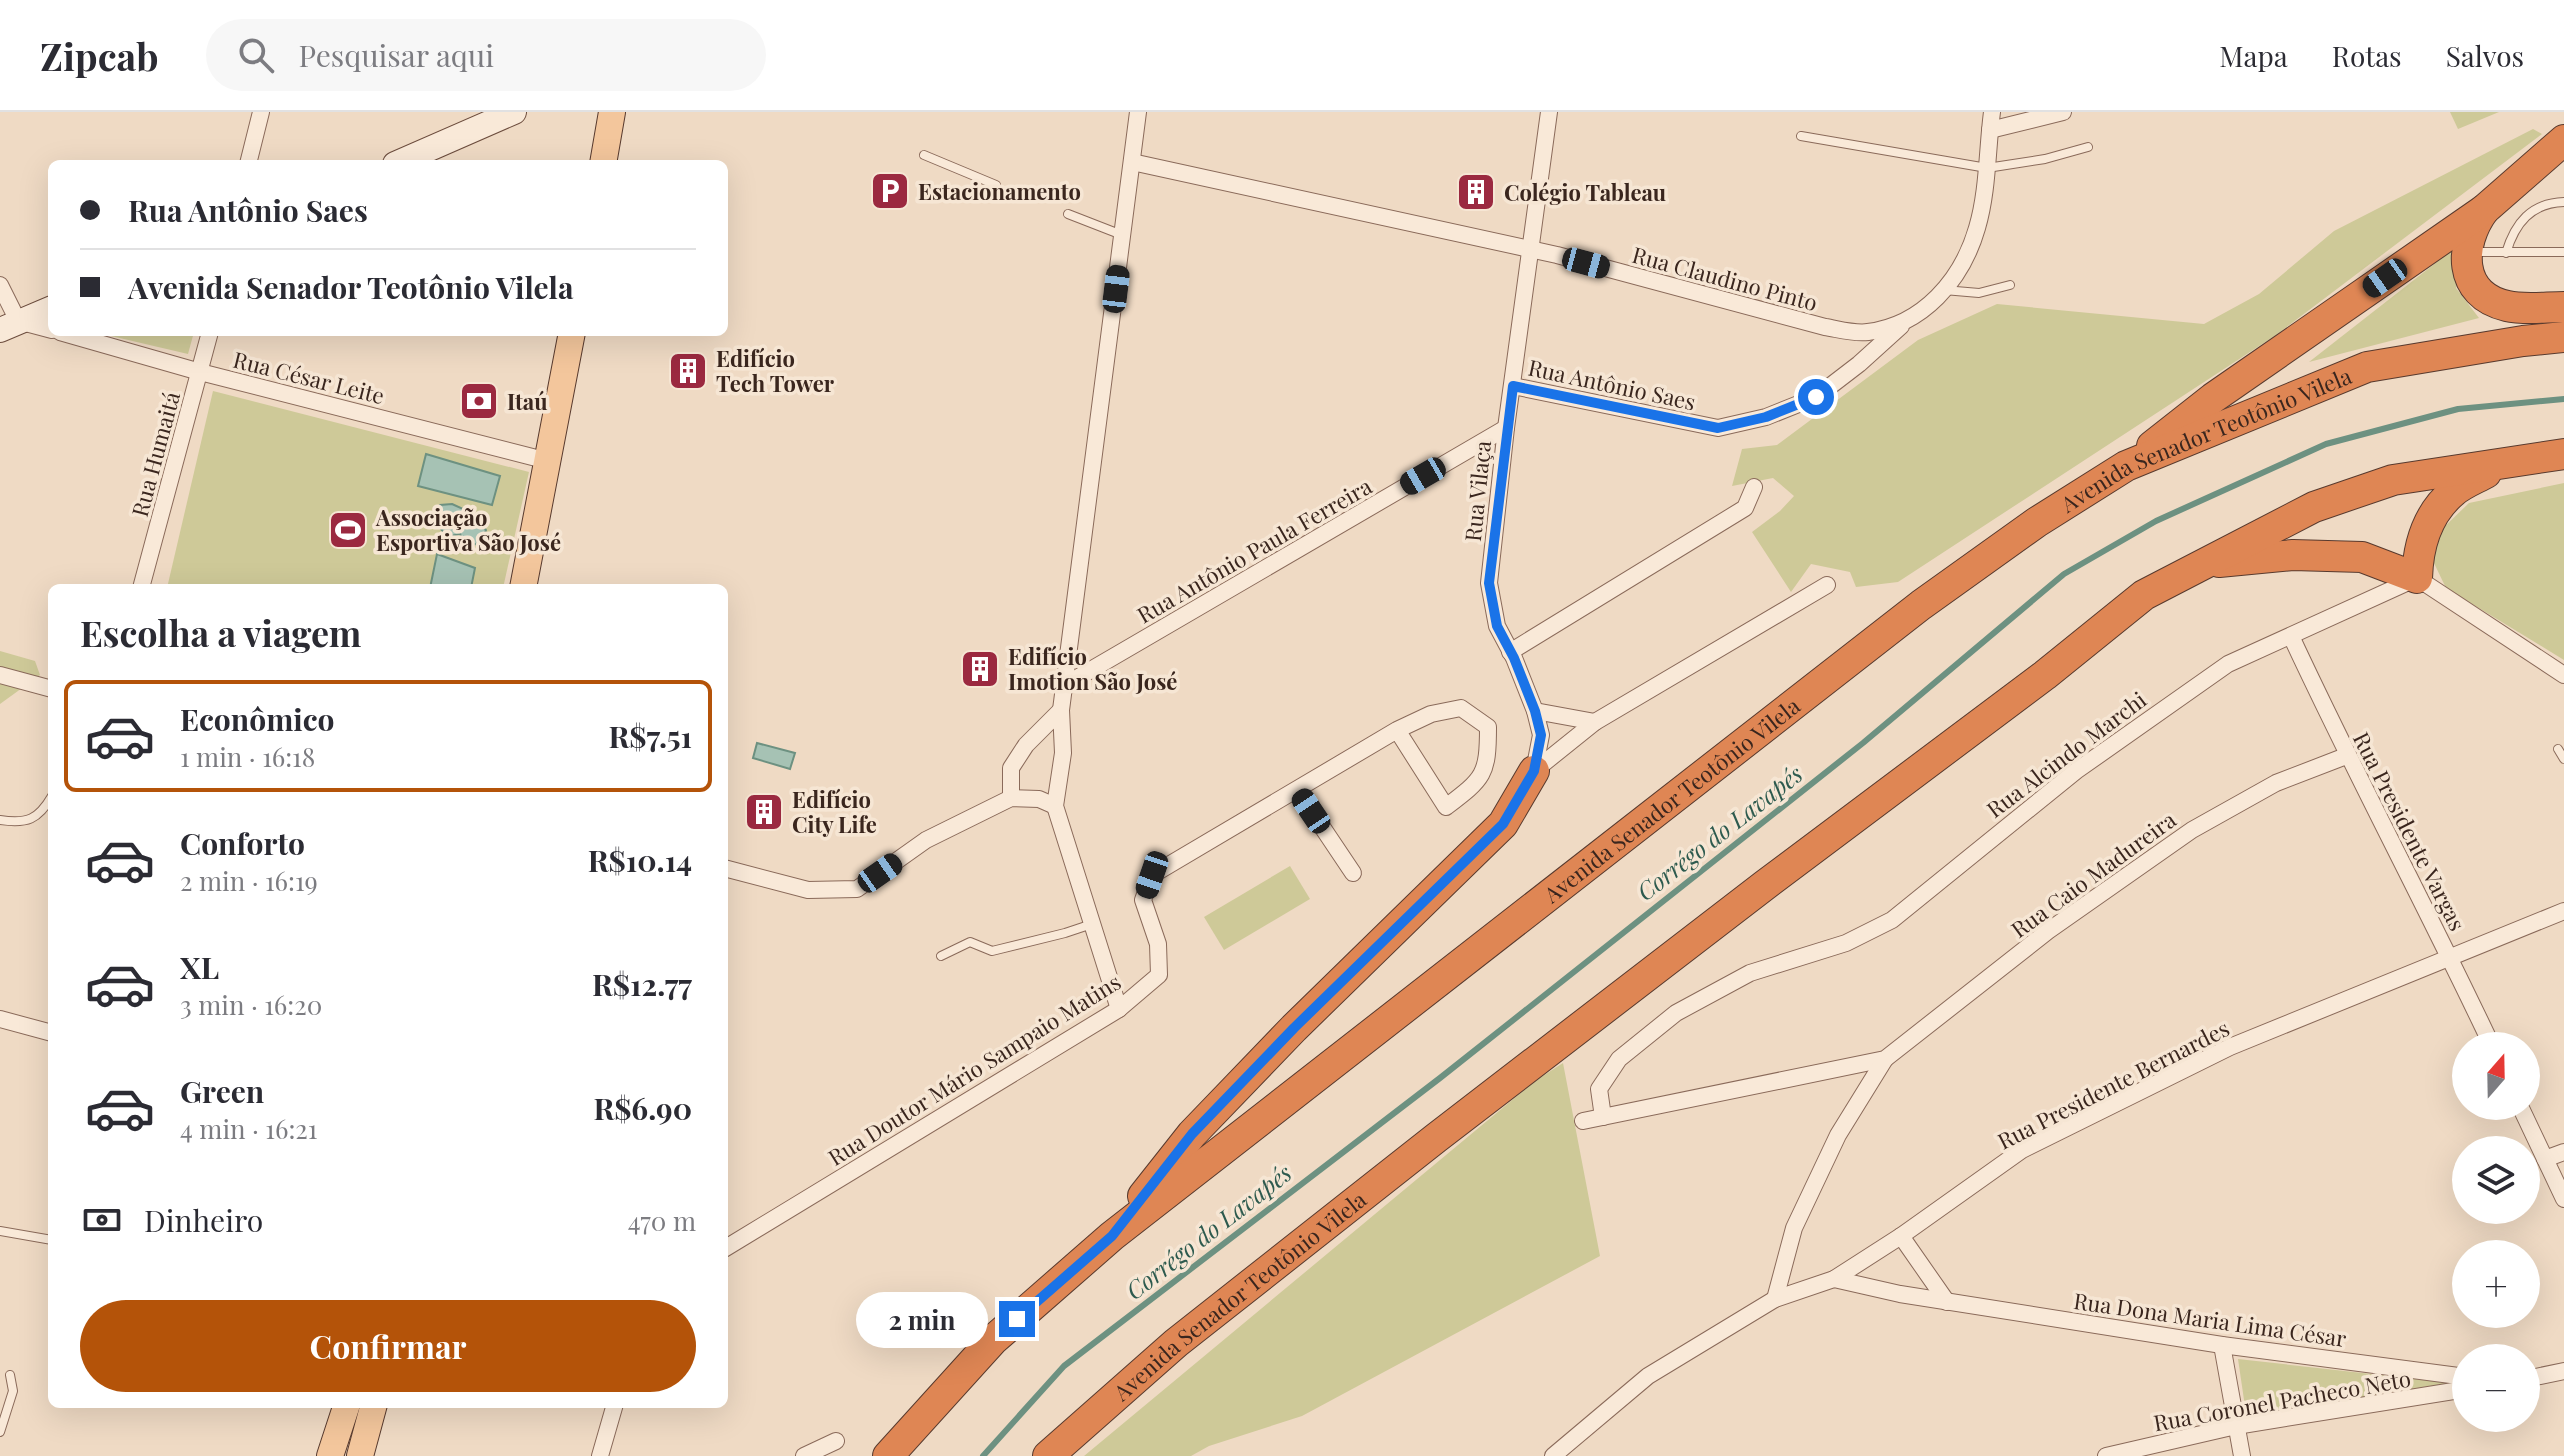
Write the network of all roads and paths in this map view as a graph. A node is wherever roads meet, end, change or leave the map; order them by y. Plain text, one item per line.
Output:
1 (261, 112) edge
2 (514, 112) edge
3 (612, 112) edge
4 (1138, 112) edge
5 (1549, 112) edge
6 (1992, 112) edge
7 (2063, 112) edge
8 (1990, 130) junction
9 (1801, 136) dead end
10 (2564, 140) edge
11 (2088, 147) dead end
12 (924, 155) dead end
13 (249, 160) edge
14 (404, 160) edge
15 (604, 160) edge
16 (1132, 162) junction
17 (1987, 168) junction
18 (996, 185) dead end
19 (2564, 202) edge
20 (2484, 210) junction
21 (1068, 214) dead end
22 (1123, 235) junction
23 (1530, 249) junction
24 (2468, 252) junction
25 (2564, 252) edge
26 (2506, 253) junction
27 (0, 285) edge
28 (2010, 285) dead end
29 (1943, 290) junction
30 (2564, 307) edge
31 (48, 310) edge
32 (1908, 319) junction
33 (9, 326) edge
34 (48, 330) edge
35 (74, 336) edge
36 (209, 336) edge
37 (571, 336) edge
38 (2564, 337) edge
39 (200, 372) junction
40 (1513, 386) junction
41 (1506, 428) junction
42 (2564, 454) edge
43 (548, 461) junction
44 (2502, 464) junction
45 (2126, 466) junction
46 (1754, 487) dead end
47 (2203, 564) junction
48 (2417, 578) junction
49 (142, 584) edge
50 (524, 584) edge
51 (1827, 585) dead end
52 (2291, 636) junction
53 (1510, 652) junction
54 (0, 675) edge
55 (2564, 675) edge
56 (1065, 685) junction
57 (48, 688) edge
58 (1061, 710) junction
59 (1535, 711) junction
60 (1595, 722) junction
61 (1397, 730) junction
62 (2558, 749) dead end
63 (2346, 756) junction
64 (2564, 759) edge
65 (1534, 771) junction
66 (1298, 791) junction
67 (1011, 798) junction
68 (48, 803) edge
69 (1055, 806) junction
70 (0, 820) edge
71 (728, 869) edge
72 (1353, 873) dead end
73 (2564, 911) edge
74 (1092, 924) junction
75 (941, 956) dead end
76 (2449, 956) junction
77 (1119, 1009) junction
78 (0, 1019) edge
79 (48, 1032) edge
80 (2485, 1032) edge
81 (1885, 1059) junction
82 (1603, 1117) junction
83 (2527, 1120) edge
84 (1583, 1121) dead end
85 (2564, 1152) edge
86 (2545, 1159) junction
87 (2564, 1199) edge
88 (0, 1231) edge
89 (1112, 1236) junction
90 (1901, 1236) junction
91 (48, 1239) edge
92 (728, 1247) edge
93 (1834, 1279) junction
94 (1775, 1299) junction
95 (1947, 1302) junction
96 (2222, 1345) junction
97 (2564, 1371) edge
98 (10, 1375) dead end
99 (2452, 1375) edge
100 (2540, 1376) edge
101 (2452, 1391) edge
102 (346, 1408) edge
103 (373, 1408) edge
104 (614, 1408) edge
105 (2236, 1426) junction
106 (0, 1432) edge
107 (836, 1441) dead end
108 (330, 1456) edge
109 (360, 1456) edge
110 (600, 1456) edge
111 (804, 1456) edge
112 (888, 1456) edge
113 (1048, 1456) edge
114 (1553, 1456) edge
115 (2106, 1456) edge
116 (2242, 1456) edge

1 - 13 street
2 - 14 main road
3 - 15 main road
4 - 16 street
5 - 23 street, Rua Vilaça
6 - 8 street
7 - 8 street
8 - 17 street, Rua Claudino Pinto
9 - 17 lane
10 - 20 highway
11 - 17 lane
12 - 18 lane
16 - 22 street
16 - 23 street, Rua Claudino Pinto
17 - 29 street, Rua Claudino Pinto
19 - 26 lane
20 - 24 highway
20 - 45 highway
21 - 22 lane
22 - 56 street
23 - 32 street, Rua Claudino Pinto
23 - 40 street, Rua Vilaça
24 - 26 lane
24 - 30 highway
25 - 26 lane
27 - 33 street
28 - 29 lane
29 - 32 street, Rua Claudino Pinto
31 - 33 main road
32 - 40 street, Rua Antônio Saes
33 - 34 street
35 - 39 street, Rua César Leite
36 - 39 street, Rua Humaitá
37 - 43 main road
38 - 45 highway, Avenida Senador Teotônio Vilela
39 - 43 street, Rua César Leite
39 - 49 street, Rua Humaitá
40 - 41 street, Rua Vilaça
41 - 53 street, Rua Vilaça
41 - 56 street, Rua Antônio Paula Ferreira
42 - 44 highway, Avenida Senador Teotônio Vilela
43 - 50 main road
44 - 47 highway, Avenida Senador Teotônio Vilela
44 - 48 highway
45 - 89 highway, Avenida Senador Teotônio Vilela
46 - 53 street
47 - 48 highway
47 - 113 highway, Avenida Senador Teotônio Vilela
48 - 52 street, Rua Alcindo Marchi
48 - 55 street
51 - 60 street
52 - 63 street, Rua Presidente Vargas
52 - 82 street, Rua Alcindo Marchi
53 - 59 street, Rua Vilaça
54 - 57 street
56 - 58 street
58 - 67 street
58 - 69 street
59 - 60 street
59 - 65 street, Rua Vilaça
60 - 65 street
61 - 61 street, Rua Doutor Mário Sampaio Matins
61 - 66 street, Rua Doutor Mário Sampaio Matins
62 - 64 lane
63 - 76 street, Rua Presidente Vargas
63 - 81 street, Rua Caio Madureira
65 - 89 highway
66 - 72 street
66 - 77 street, Rua Doutor Mário Sampaio Matins
67 - 69 street
67 - 71 street
68 - 70 lane
69 - 74 street
73 - 76 street, Rua Presidente Bernardes
74 - 75 lane
74 - 77 street
76 - 80 street, Rua Presidente Vargas
76 - 90 street, Rua Presidente Bernardes
77 - 92 street, Rua Doutor Mário Sampaio Matins
78 - 79 street
81 - 82 street, Rua Caio Madureira
81 - 94 street, Rua Caio Madureira
82 - 84 street, Rua Caio Madureira
83 - 86 street
85 - 86 street
86 - 87 street
88 - 91 lane
89 - 112 highway, Avenida Senador Teotônio Vilela
90 - 93 street, Rua Presidente Bernardes
90 - 95 street
93 - 94 street, Rua Presidente Bernardes
93 - 95 street, Rua Dona Maria Lima César
94 - 114 street, Rua Presidente Bernardes
95 - 96 street, Rua Dona Maria Lima César
96 - 99 street, Rua Dona Maria Lima César
96 - 105 street
97 - 100 street
98 - 106 lane
101 - 105 street, Rua Coronel Pacheco Neto
102 - 108 main road
103 - 109 main road
104 - 110 street
105 - 115 street, Rua Coronel Pacheco Neto
105 - 116 street
107 - 111 street

